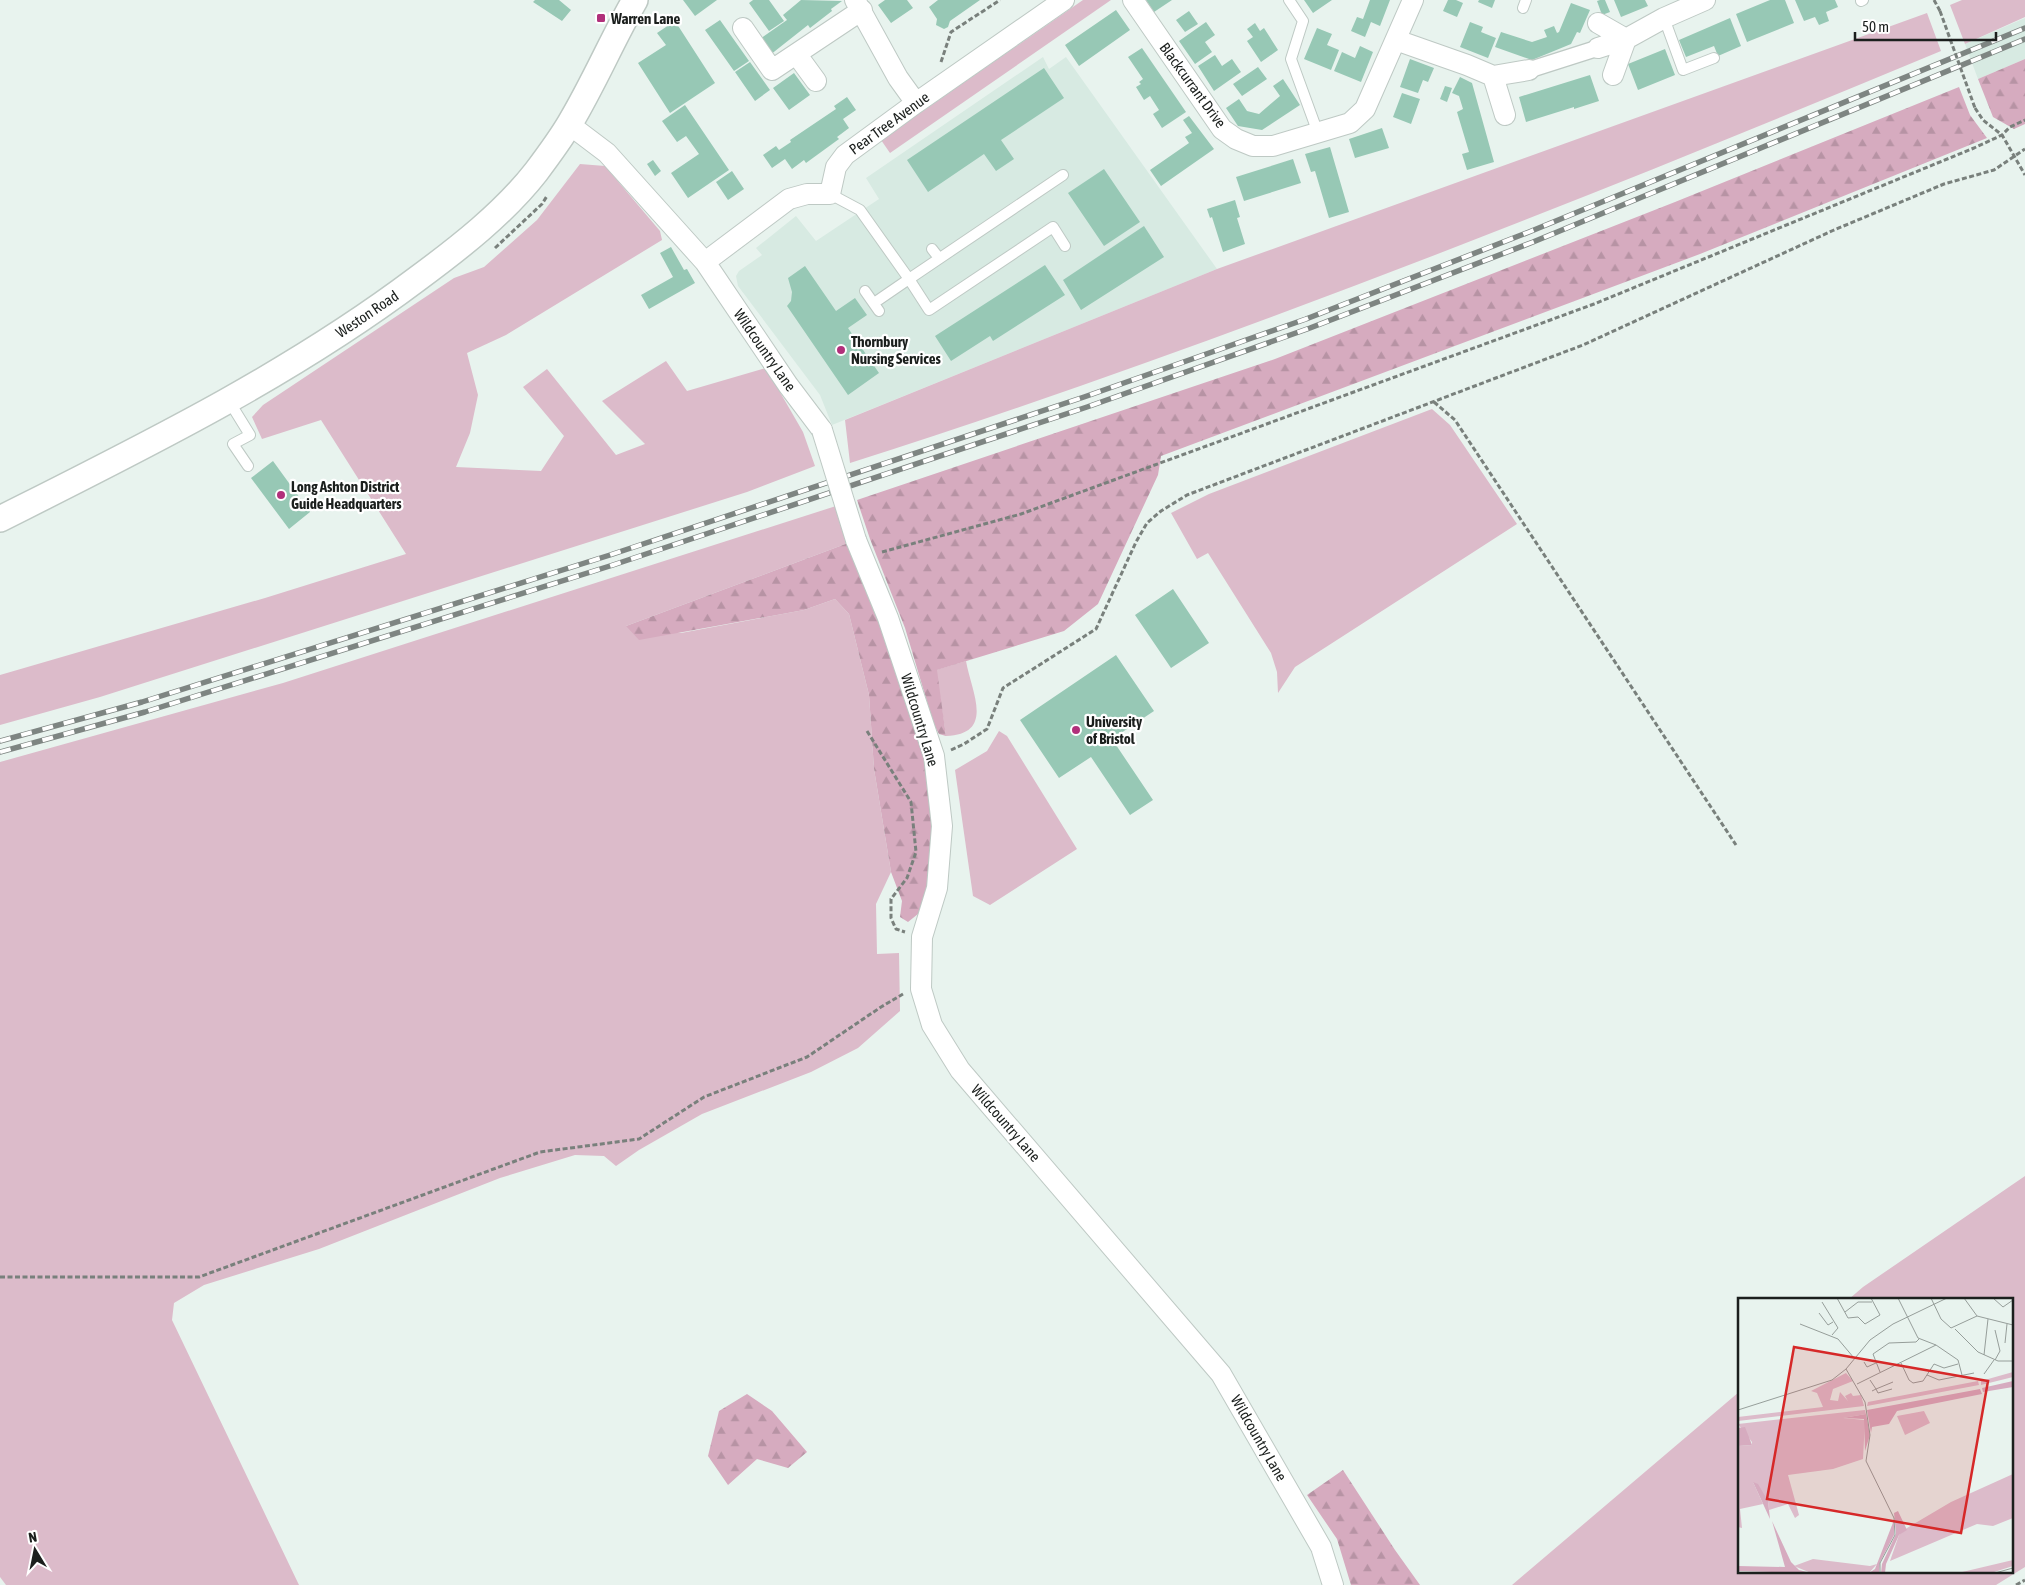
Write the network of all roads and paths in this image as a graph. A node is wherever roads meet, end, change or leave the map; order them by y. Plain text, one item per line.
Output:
1 (1000, 0) edge
2 (1064, 0) edge
3 (1133, 0) edge
4 (1289, 0) edge
5 (1413, 0) edge
6 (1705, 0) edge
7 (1934, 0) edge
8 (634, 1) edge
9 (858, 5) edge
10 (1664, 18) junction
11 (1598, 23) dead end
12 (743, 28) dead end
13 (1626, 39) junction
14 (1396, 40) junction
15 (1598, 48) joint
16 (797, 55) junction
17 (1714, 58) dead end
18 (940, 64) dead end
19 (1529, 70) joint
20 (1613, 75) dead end
21 (1493, 76) junction
22 (816, 81) dead end
23 (916, 103) junction
24 (1505, 115) dead end
25 (2025, 120) edge
26 (570, 125) junction
27 (1318, 133) junction
28 (2002, 135) junction
29 (2025, 149) edge
30 (2014, 158) junction
31 (1063, 175) dead end
32 (2025, 175) edge
33 (830, 194) junction
34 (1065, 246) dead end
35 (932, 249) dead end
36 (939, 258) junction
37 (705, 262) junction
38 (909, 279) junction
39 (866, 291) dead end
40 (229, 401) junction
41 (1434, 402) junction
42 (248, 466) dead end
43 (0, 519) edge
44 (859, 549) junction
45 (867, 731) dead end
46 (934, 756) junction
47 (1736, 845) dead end
48 (922, 938) junction
49 (921, 989) junction
50 (0, 1277) edge
51 (2025, 1580) edge
52 (1333, 1585) edge
53 (2016, 1585) edge

1 - 18 path
2 - 23 street, Pear Tree Avenue
3 - 27 street, Blackcurrant Drive
4 - 27 lane
5 - 14 street, Blackcurrant Drive
6 - 10 street
7 - 28 path, bridge
8 - 26 street, Weston Road
9 - 16 street
9 - 23 street
10 - 13 street
10 - 17 lane
11 - 13 street
12 - 16 street
13 - 15 street
13 - 20 street
14 - 21 street
14 - 27 street, Blackcurrant Drive
15 - 19 street
16 - 22 street
19 - 21 street
21 - 24 street
23 - 33 street, Pear Tree Avenue
25 - 28 path
26 - 37 street, Wildcountry Lane
26 - 40 street, Weston Road
28 - 30 path
28 - 44 path
29 - 30 path
30 - 32 path
30 - 41 path
31 - 36 lane
33 - 37 street
33 - 38 lane
34 - 38 lane
35 - 36 lane
36 - 38 lane
37 - 44 street, Wildcountry Lane, bridge
38 - 39 lane
40 - 42 lane
40 - 43 street, Weston Road
41 - 46 path
41 - 47 path
44 - 46 street, Wildcountry Lane
45 - 48 path
46 - 48 street, Wildcountry Lane
48 - 49 street, Wildcountry Lane
49 - 50 path
49 - 52 street, Wildcountry Lane
51 - 53 path

